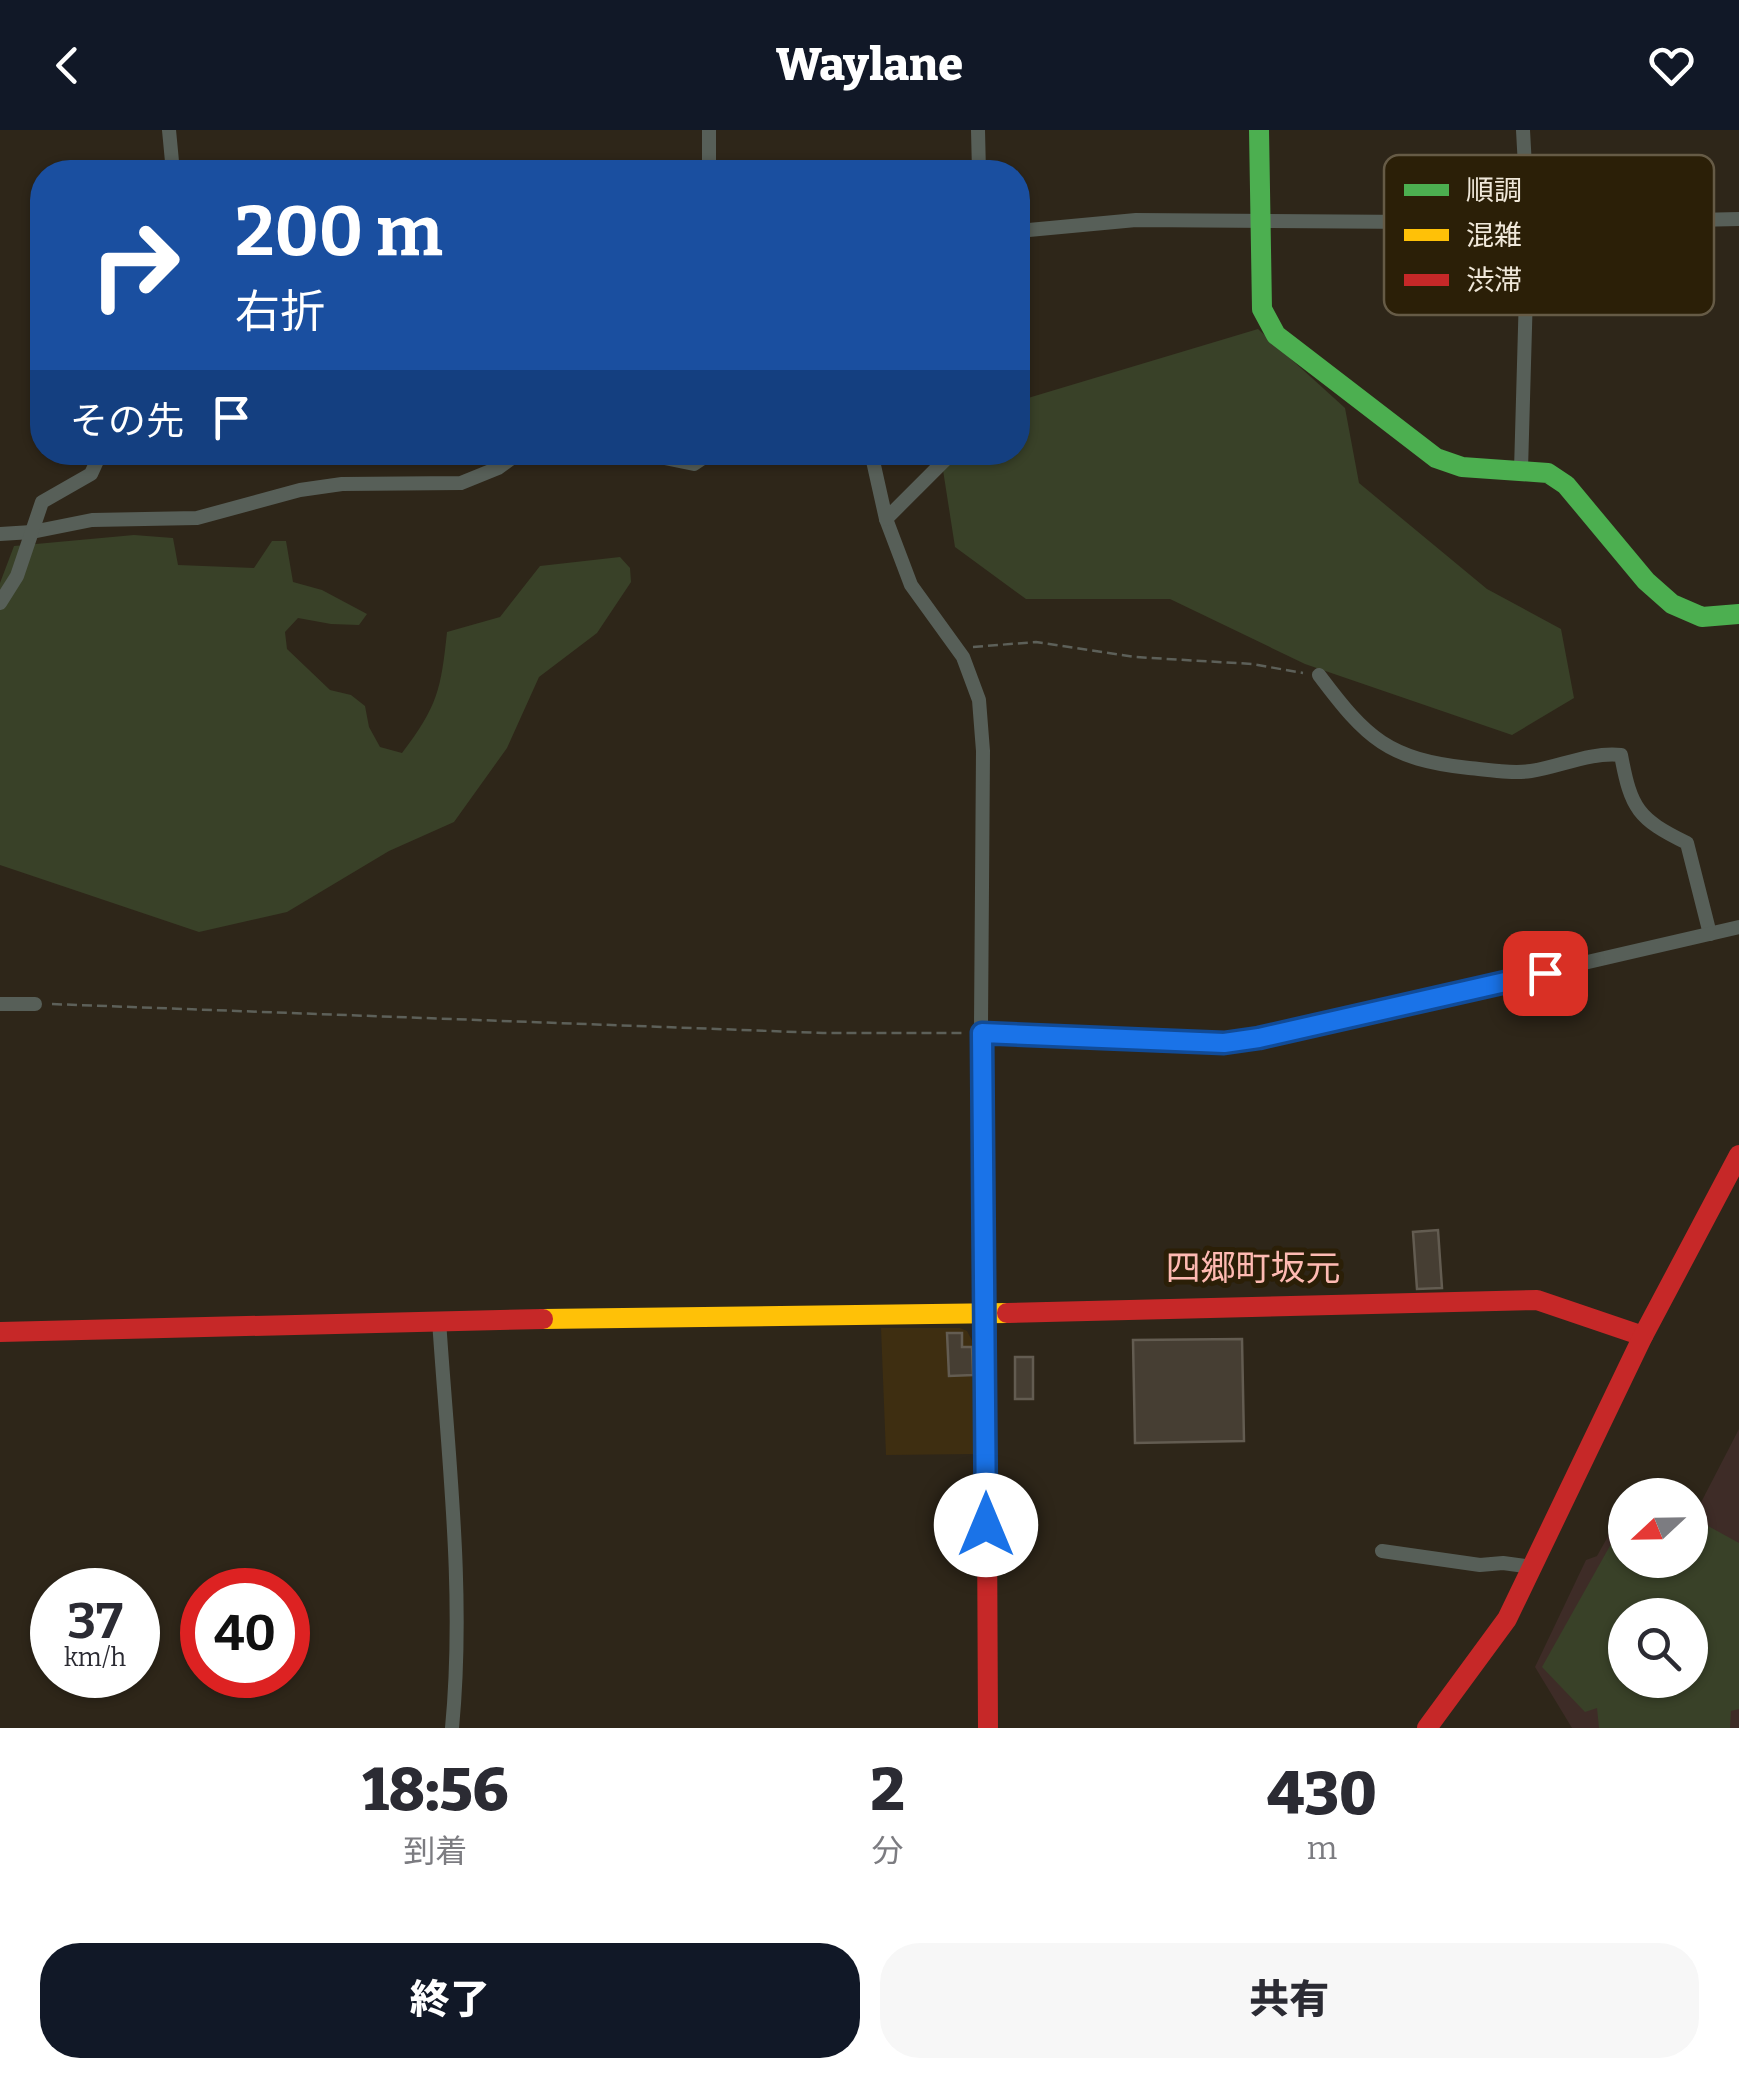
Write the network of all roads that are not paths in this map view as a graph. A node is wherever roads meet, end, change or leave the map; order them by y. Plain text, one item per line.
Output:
1 (169, 130) edge
2 (708, 130) edge
3 (978, 130) edge
4 (1259, 130) edge
5 (1523, 130) edge
6 (1524, 155) edge
7 (172, 160) edge
8 (709, 160) edge
9 (979, 160) edge
10 (1714, 219) edge
11 (1739, 219) edge
12 (1260, 220) junction
13 (1384, 221) edge
14 (1030, 230) edge
15 (1525, 315) edge
16 (95, 465) edge
17 (502, 465) edge
18 (873, 465) edge
19 (939, 465) edge
20 (1521, 470) junction
21 (886, 520) junction
22 (32, 532) junction
23 (0, 534) edge
24 (0, 602) edge
25 (1739, 614) edge
26 (1319, 676) road end
27 (1739, 927) edge
28 (1710, 934) junction
29 (0, 1004) edge
30 (36, 1004) road end
31 (982, 1033) junction
32 (1739, 1155) edge
33 (986, 1312) junction
34 (439, 1320) junction
35 (0, 1332) edge
36 (1643, 1336) junction
37 (1382, 1550) dead end
38 (1532, 1567) junction
39 (452, 1728) edge
40 (988, 1728) edge
41 (1426, 1728) edge

1 - 7 street
2 - 8 street
3 - 9 street
4 - 12 street
5 - 6 street
10 - 11 street
12 - 13 street
12 - 14 street
12 - 20 street
15 - 20 street
16 - 22 street
17 - 22 street
18 - 21 street
19 - 21 street
20 - 25 street
21 - 31 street
22 - 23 street
22 - 24 street
26 - 28 street
27 - 28 street
28 - 31 street
29 - 30 street
31 - 33 street
32 - 36 street
33 - 34 street
33 - 36 street
33 - 40 street
34 - 35 street
34 - 39 street
36 - 38 street
37 - 38 street
38 - 41 street

